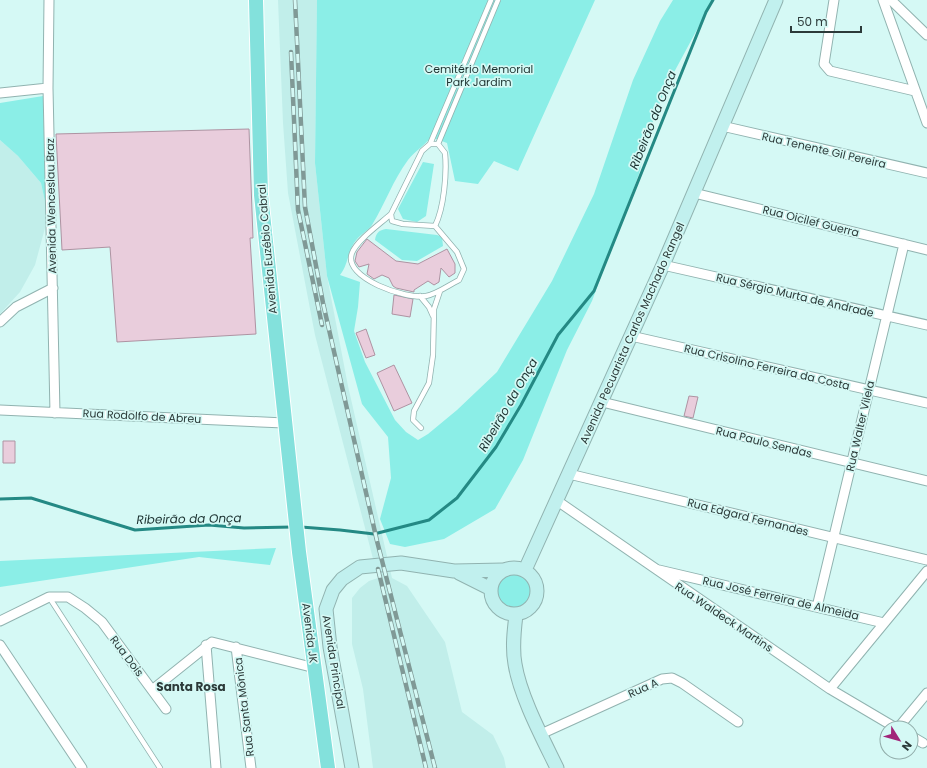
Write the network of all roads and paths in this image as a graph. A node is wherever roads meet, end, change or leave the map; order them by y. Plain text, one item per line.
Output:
1 (49, 0) edge
2 (256, 0) edge
3 (491, 0) edge
4 (498, 0) edge
5 (776, 0) edge
6 (834, 0) edge
7 (883, 0) edge
8 (891, 0) edge
9 (927, 35) edge
10 (48, 88) junction
11 (915, 91) junction
12 (0, 93) edge
13 (927, 123) edge
14 (722, 126) junction
15 (430, 144) junction
16 (438, 144) junction
17 (927, 173) edge
18 (694, 193) junction
19 (391, 214) junction
20 (435, 226) junction
21 (904, 244) junction
22 (927, 250) edge
23 (663, 265) junction
24 (53, 288) junction
25 (443, 288) junction
26 (420, 296) junction
27 (887, 315) junction
28 (0, 322) edge
29 (434, 322) junction
30 (927, 325) edge
31 (631, 336) junction
32 (869, 390) junction
33 (602, 402) junction
34 (927, 403) edge
35 (0, 410) edge
36 (55, 412) junction
37 (284, 423) junction
38 (421, 428) dead end
39 (851, 463) junction
40 (569, 474) junction
41 (927, 481) edge
42 (293, 497) joint
43 (556, 500) junction
44 (834, 538) junction
45 (927, 560) edge
46 (654, 569) junction
47 (503, 570) junction
48 (525, 570) junction
49 (454, 571) junction
50 (927, 571) edge
51 (491, 588) junction
52 (49, 597) junction
53 (817, 607) junction
54 (516, 615) junction
55 (0, 621) edge
56 (884, 623) junction
57 (0, 645) edge
58 (206, 645) junction
59 (236, 647) junction
60 (315, 668) junction
61 (830, 689) junction
62 (152, 690) junction
63 (927, 693) edge
64 (166, 709) dead end
65 (883, 720) edge
66 (904, 720) edge
67 (738, 722) dead end
68 (541, 734) junction
69 (919, 741) edge
70 (923, 743) dead end
71 (82, 768) edge
72 (160, 768) edge
73 (216, 768) edge
74 (251, 768) edge
75 (328, 768) edge
76 (352, 768) edge
77 (557, 768) edge

1 - 10 street, Avenida Wenceslau Braz
2 - 37 main road, Avenida Euzébio Cabral
3 - 15 lane
4 - 16 lane
5 - 14 street, Avenida Pecuarista Carlos Machado Rangel
6 - 11 street
7 - 11 street
8 - 9 street
10 - 12 street
10 - 24 street, Avenida Wenceslau Braz
11 - 13 street
14 - 17 street, Rua Tenente Gil Pereira
14 - 18 street, Avenida Pecuarista Carlos Machado Rangel
15 - 16 lane
15 - 19 lane
16 - 20 lane
18 - 21 street, Rua Oicilef Guerra
18 - 23 street, Avenida Pecuarista Carlos Machado Rangel
19 - 20 lane
19 - 26 lane
20 - 25 lane
21 - 22 street, Rua Oicilef Guerra
21 - 27 street, Rua Walter Vilela
23 - 27 street, Rua Sérgio Murta de Andrade
23 - 31 street, Avenida Pecuarista Carlos Machado Rangel
24 - 28 street
24 - 36 street, Avenida Wenceslau Braz
25 - 26 lane
25 - 29 lane
26 - 29 lane
27 - 30 street, Rua Sérgio Murta de Andrade
27 - 32 street, Rua Walter Vilela
29 - 38 lane
31 - 32 street, Rua Crisolino Ferreira da Costa
31 - 33 street, Avenida Pecuarista Carlos Machado Rangel
32 - 34 street, Rua Crisolino Ferreira da Costa
32 - 39 street, Rua Walter Vilela
33 - 39 street, Rua Paulo Sendas
33 - 40 street, Avenida Pecuarista Carlos Machado Rangel
35 - 36 street, Rua Rodolfo de Abreu
36 - 37 street, Rua Rodolfo de Abreu
37 - 42 main road, Avenida Euzébio Cabral
39 - 41 street, Rua Paulo Sendas
39 - 44 street, Rua Walter Vilela
40 - 43 street, Avenida Pecuarista Carlos Machado Rangel
40 - 44 street, Rua Edgard Fernandes
42 - 60 main road, Avenida JK
43 - 46 street, Rua Waldeck Martins
43 - 48 street, Avenida Pecuarista Carlos Machado Rangel
44 - 45 street, Rua Edgard Fernandes
44 - 53 street, Rua Walter Vilela
46 - 53 street, Rua José Ferreira de Almeida
46 - 61 street, Rua Waldeck Martins
47 - 48 street
47 - 49 street, Avenida Principal
47 - 51 street
48 - 54 street
49 - 51 street, Avenida Principal
49 - 76 street, Avenida Principal
50 - 56 street
51 - 54 street
52 - 55 street
52 - 62 street, Rua Dois
52 - 72 lane
53 - 56 street, Rua José Ferreira de Almeida
54 - 68 street
56 - 61 street
57 - 71 street
58 - 59 street
58 - 62 street
58 - 73 street
59 - 60 street
59 - 74 street, Rua Santa Mônica
60 - 75 main road, Avenida JK
61 - 65 street, Rua Waldeck Martins
62 - 64 street, Rua Dois
63 - 66 street
67 - 68 street, Rua A
68 - 77 street
69 - 70 street

